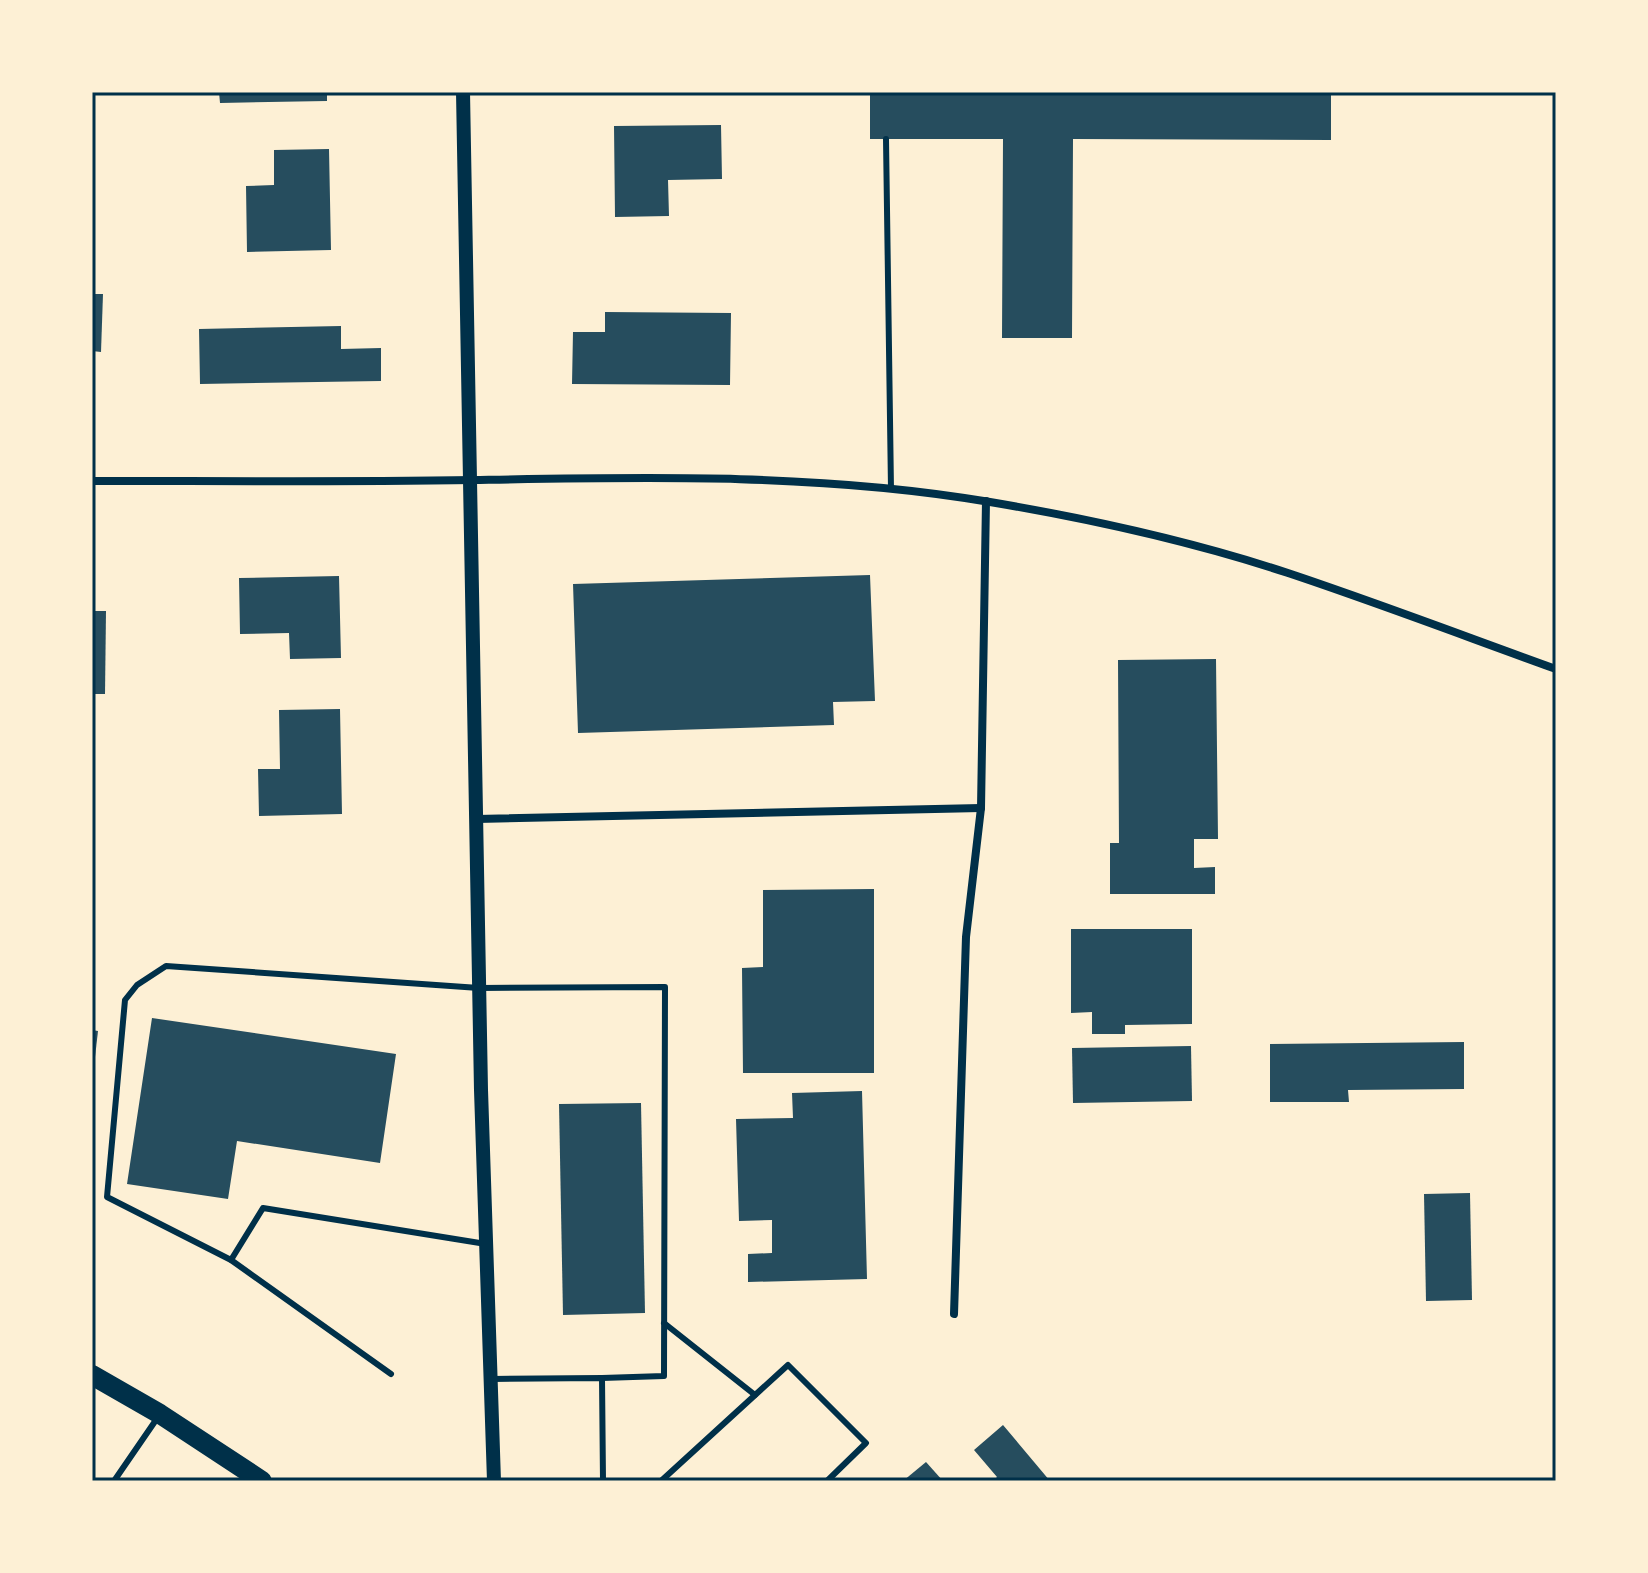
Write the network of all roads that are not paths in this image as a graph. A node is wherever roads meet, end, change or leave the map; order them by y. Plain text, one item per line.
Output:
1 (463, 92) edge
2 (886, 139) dead end
3 (469, 480) junction
4 (92, 481) edge
5 (891, 489) junction
6 (986, 501) junction
7 (1556, 669) edge
8 (981, 808) junction
9 (477, 819) junction
10 (479, 988) junction
11 (486, 1244) junction
12 (231, 1260) junction
13 (954, 1314) dead end
14 (664, 1323) junction
15 (391, 1374) dead end
16 (92, 1375) edge
17 (602, 1378) junction
18 (491, 1379) junction
19 (755, 1395) junction
20 (160, 1414) junction
21 (114, 1481) edge
22 (262, 1481) edge
23 (494, 1481) edge
24 (603, 1481) edge
25 (661, 1481) edge
26 (827, 1481) edge

1 - 3 street
2 - 5 lane
3 - 4 street
3 - 5 street
3 - 9 street
5 - 6 street
6 - 7 street
6 - 8 street
8 - 9 street
8 - 13 street
9 - 10 street
10 - 11 street
10 - 12 lane
10 - 14 lane
11 - 12 lane
11 - 18 street
12 - 15 lane
14 - 17 lane
14 - 19 lane
16 - 20 main road
17 - 18 lane
17 - 24 lane
18 - 23 street
19 - 25 lane
19 - 26 lane
20 - 21 lane
20 - 22 main road

